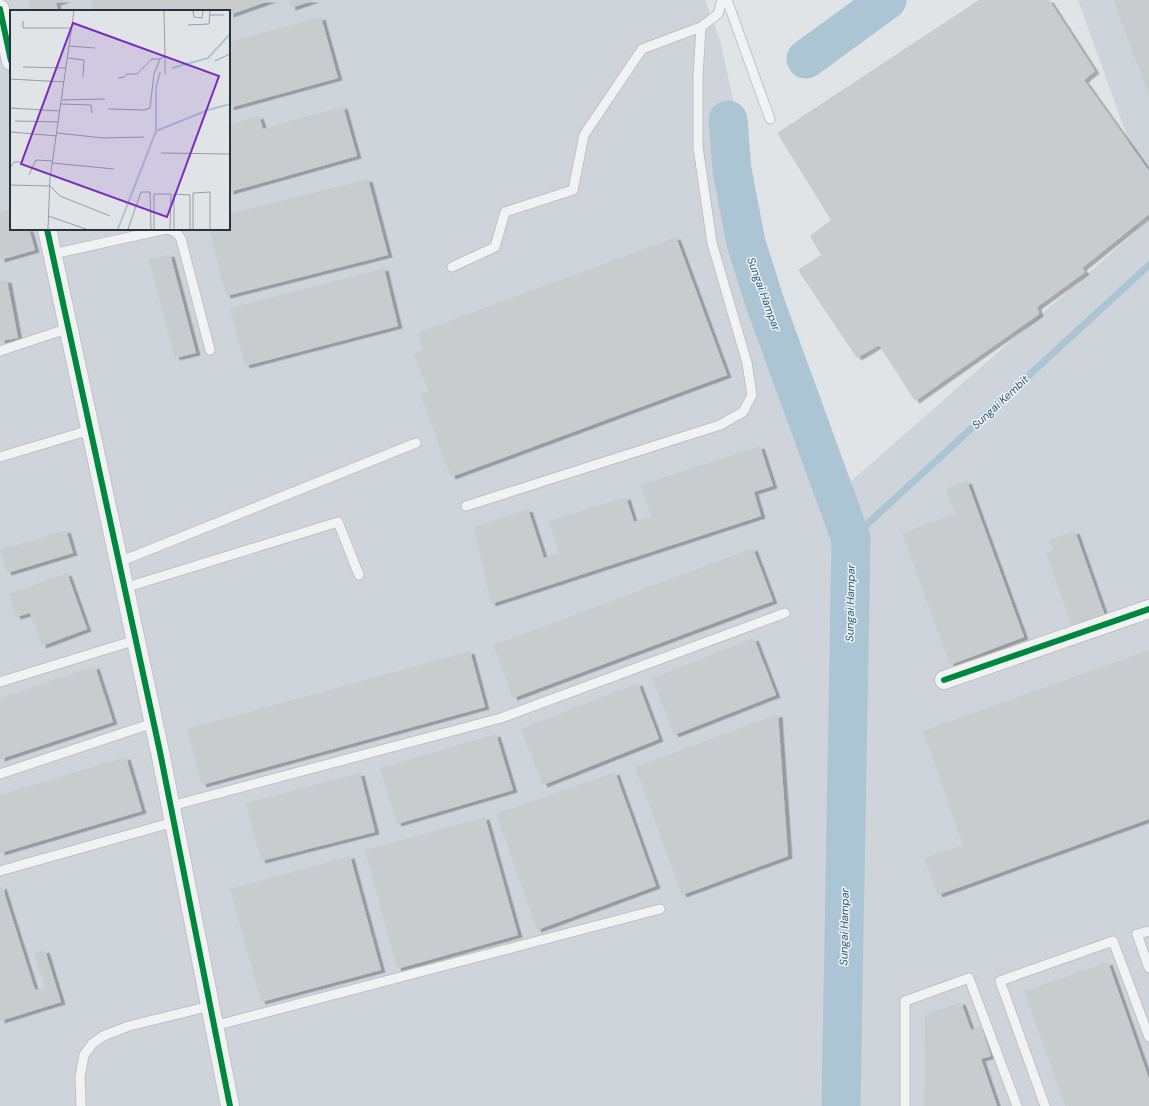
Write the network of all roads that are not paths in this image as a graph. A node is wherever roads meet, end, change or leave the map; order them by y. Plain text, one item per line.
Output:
1 (722, 0) edge
2 (727, 0) edge
3 (0, 10) edge
4 (701, 27) junction
5 (3, 39) edge
6 (10, 58) edge
7 (770, 119) dead end
8 (47, 230) edge
9 (161, 230) edge
10 (172, 230) edge
11 (53, 254) junction
12 (452, 267) dead end
13 (69, 328) junction
14 (210, 350) dead end
15 (0, 351) edge
16 (90, 430) junction
17 (416, 443) dead end
18 (0, 457) edge
19 (466, 506) dead end
20 (119, 562) junction
21 (359, 575) dead end
22 (124, 588) junction
23 (1149, 609) edge
24 (786, 613) dead end
25 (136, 640) junction
26 (944, 680) dead end
27 (0, 682) edge
28 (153, 723) junction
29 (0, 774) edge
30 (172, 814) junction
31 (0, 871) edge
32 (660, 909) dead end
33 (1149, 930) edge
34 (1149, 968) edge
35 (210, 1006) junction
36 (214, 1026) junction
37 (1149, 1037) edge
38 (80, 1106) edge
39 (230, 1106) edge
40 (905, 1106) edge
41 (1017, 1106) edge
42 (1046, 1106) edge

1 - 4 lane
2 - 7 lane
3 - 5 street
4 - 12 lane
4 - 19 lane
5 - 6 street
8 - 11 street
9 - 11 lane
10 - 14 lane
11 - 13 street
13 - 15 lane
13 - 16 street
16 - 18 lane
16 - 20 street
17 - 20 lane
20 - 22 street
21 - 22 lane
22 - 25 street
23 - 26 street
24 - 30 lane
25 - 27 lane
25 - 28 street
28 - 29 lane
28 - 30 street
30 - 31 lane
30 - 35 street
32 - 36 lane
33 - 34 lane
35 - 36 street
35 - 38 lane
36 - 39 street
37 - 42 lane
40 - 41 lane

